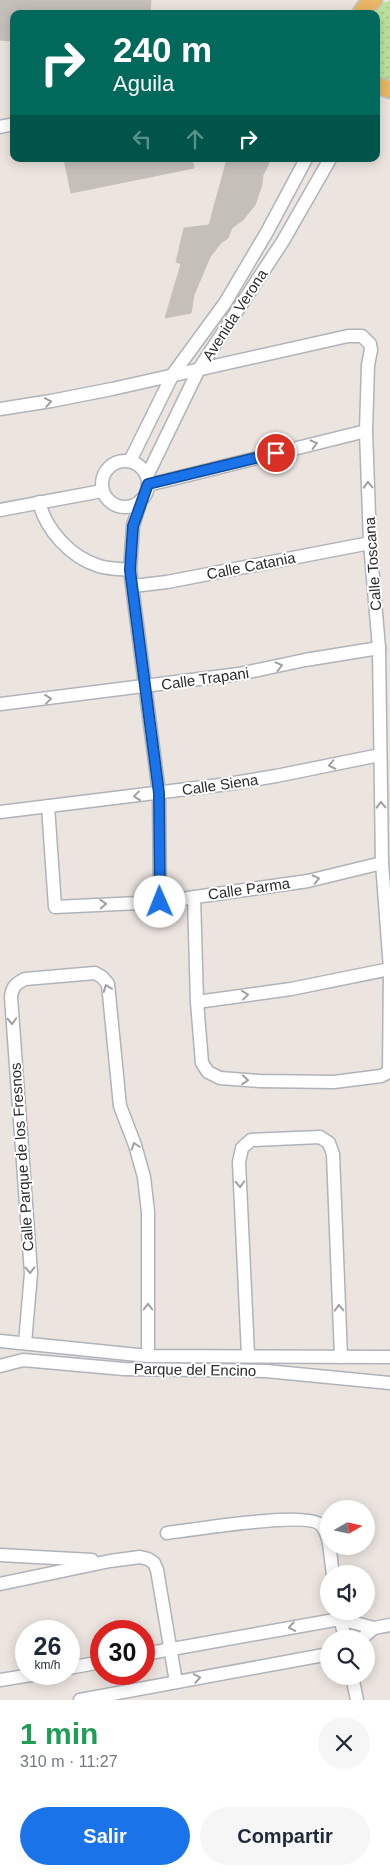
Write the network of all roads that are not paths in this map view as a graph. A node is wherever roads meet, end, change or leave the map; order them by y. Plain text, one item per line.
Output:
1 (374, 0) edge
2 (363, 10) edge
3 (304, 162) edge
4 (328, 162) edge
5 (267, 232) junction
6 (283, 241) junction
7 (225, 303) junction
8 (238, 312) junction
9 (199, 369) junction
10 (173, 374) junction
11 (0, 409) edge
12 (366, 431) junction
13 (130, 460) junction
14 (147, 480) junction
15 (102, 491) junction
16 (141, 500) junction
17 (39, 502) junction
18 (127, 507) junction
19 (0, 510) edge
20 (133, 526) junction
21 (370, 543) junction
22 (130, 570) junction
23 (133, 586) junction
24 (379, 648) junction
25 (146, 687) junction
26 (0, 704) edge
27 (380, 755) junction
28 (159, 793) junction
29 (48, 806) junction
30 (0, 812) edge
31 (382, 863) junction
32 (194, 897) junction
33 (160, 902) junction
34 (390, 969) edge
35 (197, 1002) junction
36 (0, 1341) edge
37 (25, 1342) junction
38 (148, 1356) junction
39 (248, 1356) junction
40 (340, 1357) junction
41 (390, 1358) edge
42 (0, 1366) edge
43 (390, 1383) edge
44 (167, 1533) dead end
45 (0, 1554) edge
46 (110, 1561) junction
47 (331, 1565) edge
48 (0, 1584) edge
49 (320, 1619) edge
50 (353, 1620) edge
51 (390, 1625) edge
52 (374, 1628) junction
53 (372, 1630) edge
54 (171, 1649) junction
55 (155, 1652) edge
56 (320, 1656) edge
57 (15, 1678) edge
58 (0, 1680) edge
59 (176, 1682) junction
60 (354, 1685) edge
61 (80, 1700) edge
62 (357, 1700) edge

1 - 2 main road
3 - 5 street, Avenida Verona
4 - 6 street, Avenida Verona
5 - 6 street
5 - 7 street, Avenida Verona
6 - 8 street, Avenida Verona
7 - 8 street
7 - 10 street, Avenida Verona
8 - 9 street, Avenida Verona
9 - 10 street
9 - 12 street, Calle Toscana
9 - 14 street, Avenida Verona
11 -> 10 street
10 - 13 street, Avenida Verona
14 -> 12 street
21 -> 12 street, Calle Toscana
13 - 14 street
13 - 15 street
14 - 16 street
15 - 17 street
15 - 18 street
16 - 18 street
16 - 20 street
17 - 19 street
17 - 22 street
18 - 20 street
20 - 22 street
21 - 23 street, Calle Catania
21 - 24 street, Calle Toscana
22 - 23 street
23 - 25 street
25 -> 24 street, Calle Trapani
24 - 27 street, Calle Toscana
26 -> 25 street, Calle Trapani
25 - 28 street
27 -> 28 street, Calle Siena
31 -> 27 street, Calle Toscana
28 -> 29 street, Calle Siena
28 - 33 street
29 - 30 street, Calle Siena
29 -> 33 street, Calle Parma
32 -> 31 street, Calle Parma
31 - 34 street, Calle Toscana
32 - 33 street, Calle Parma
32 - 35 street
35 -> 34 street
35 -> 34 street, Calle Toscana
36 - 37 street
37 - 38 street
38 -> 37 street, Calle Parque de los Fresnos
38 - 39 street
39 - 40 street
40 -> 39 street
40 - 41 street
42 - 43 street, Parque del Encino
44 - 47 street
45 - 46 street
46 - 48 street
46 - 54 street
49 -> 54 street
50 - 52 street
51 - 52 street
52 - 53 street
54 - 55 street
54 - 59 street
59 -> 56 street
57 - 58 street
59 - 61 street
60 - 62 street

